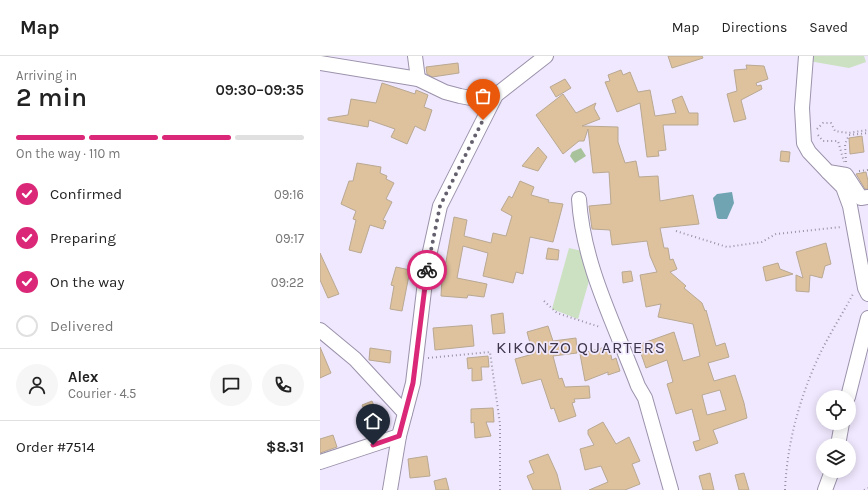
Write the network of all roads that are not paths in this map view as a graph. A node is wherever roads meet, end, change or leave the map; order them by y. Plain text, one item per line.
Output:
1 (415, 56) edge
2 (546, 56) edge
3 (806, 56) edge
4 (320, 63) edge
5 (418, 78) junction
6 (496, 95) junction
7 (828, 172) junction
8 (868, 197) edge
9 (579, 199) dead end
10 (867, 291) edge
11 (868, 318) edge
12 (320, 330) edge
13 (850, 390) edge
14 (405, 413) junction
15 (399, 436) junction
16 (320, 462) edge
17 (829, 478) edge
18 (390, 490) edge
19 (671, 490) edge
20 (825, 490) edge

1 - 5 street
2 - 6 street
3 - 7 street
4 - 5 street
5 - 6 street
6 - 14 street
7 - 8 street
7 - 10 street
9 - 19 street
11 - 13 street
12 - 14 street
14 - 15 street
15 - 16 street
15 - 18 street
17 - 20 street

